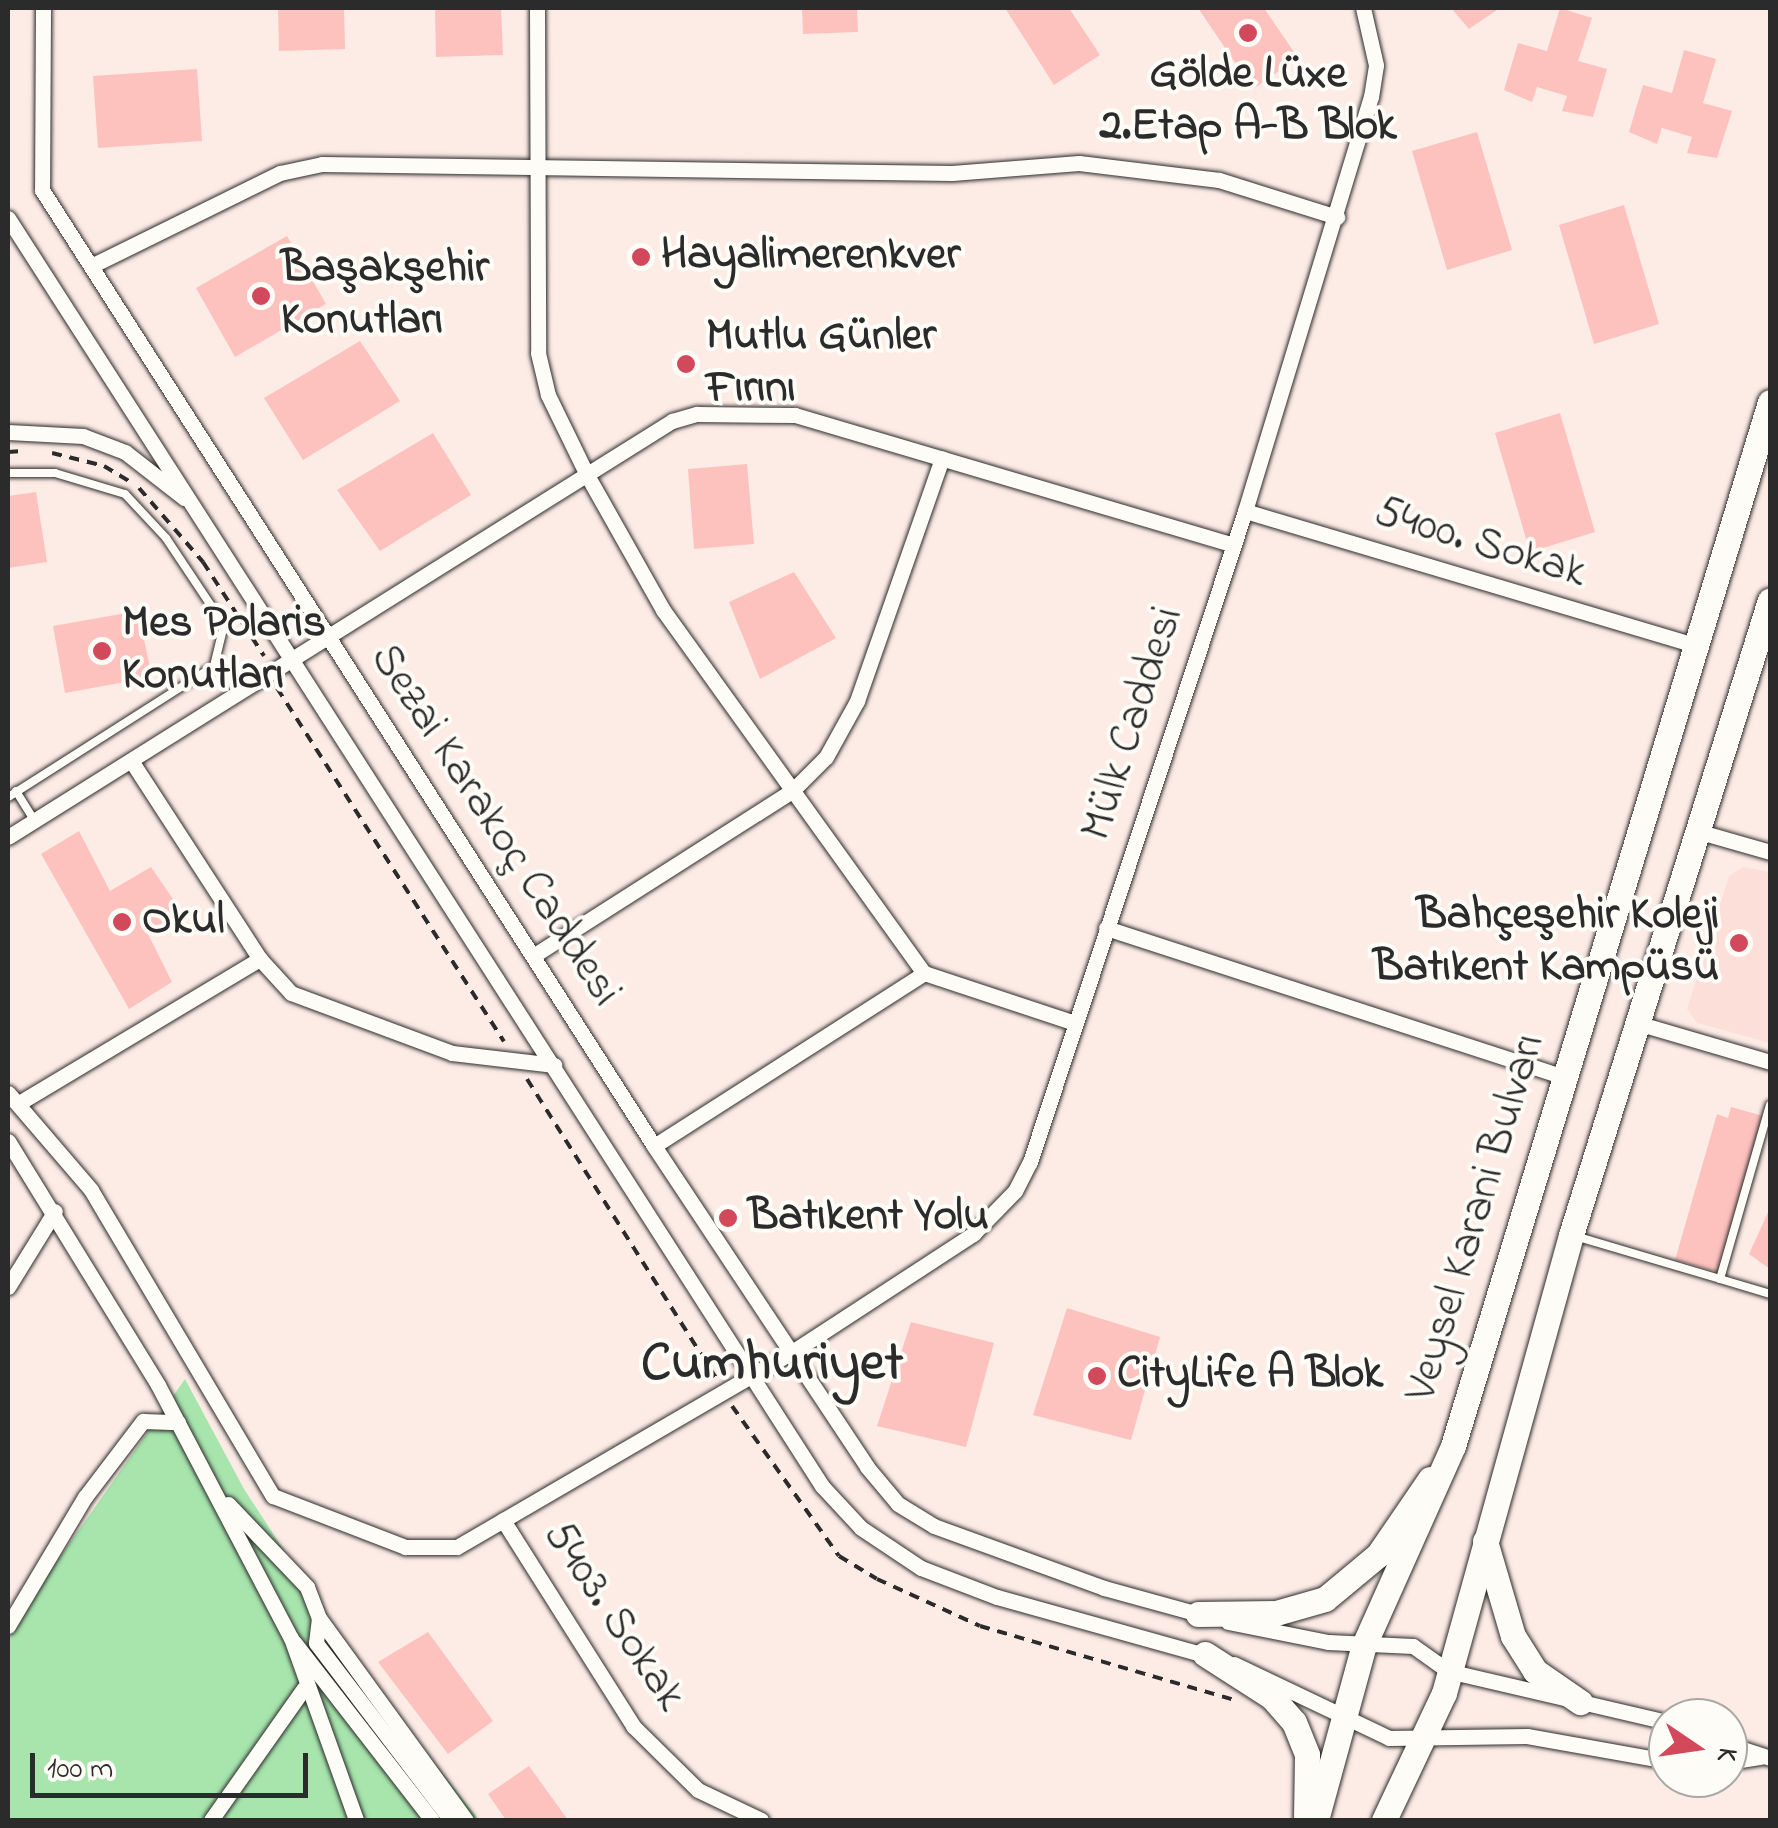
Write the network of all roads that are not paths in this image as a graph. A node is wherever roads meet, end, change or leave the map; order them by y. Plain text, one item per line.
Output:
1 (43, 8) edge
2 (537, 8) edge
3 (1363, 8) edge
4 (536, 169) junction
5 (1338, 216) junction
6 (8, 218) edge
7 (91, 266) junction
8 (1770, 402) edge
9 (8, 432) edge
10 (942, 458) junction
11 (8, 473) edge
12 (587, 475) junction
13 (1244, 511) junction
14 (203, 516) junction
15 (1233, 545) junction
16 (1770, 600) edge
17 (327, 639) junction
18 (1694, 645) junction
19 (296, 658) junction
20 (132, 762) junction
21 (792, 790) junction
22 (12, 794) edge
23 (36, 822) junction
24 (1698, 831) junction
25 (8, 837) edge
26 (1770, 852) edge
27 (1106, 928) junction
28 (536, 954) junction
29 (260, 959) junction
30 (924, 973) junction
31 (1637, 1023) junction
32 (1075, 1024) junction
33 (1770, 1062) edge
34 (554, 1065) junction
35 (1564, 1077) junction
36 (14, 1098) edge
37 (1770, 1105) edge
38 (8, 1141) edge
39 (654, 1146) junction
40 (55, 1211) junction
41 (1570, 1235) junction
42 (1720, 1279) junction
43 (8, 1287) edge
44 (1770, 1294) edge
45 (789, 1354) junction
46 (752, 1376) junction
47 (178, 1422) junction
48 (1453, 1446) junction
49 (207, 1478) junction
50 (503, 1520) junction
51 (1484, 1538) junction
52 (1198, 1614) junction
53 (319, 1618) junction
54 (8, 1626) edge
55 (291, 1638) junction
56 (1364, 1645) junction
57 (1205, 1654) junction
58 (1448, 1671) junction
59 (304, 1688) junction
60 (1580, 1702) junction
61 (1343, 1714) junction
62 (1648, 1717) edge
63 (1428, 1738) junction
64 (1648, 1757) edge
65 (211, 1820) edge
66 (356, 1820) edge
67 (432, 1820) edge
68 (451, 1820) edge
69 (466, 1820) edge
70 (761, 1820) edge
71 (1306, 1820) edge
72 (1316, 1820) edge
73 (1384, 1820) edge

1 - 7 street, Sezai Karakoç Caddesi
2 - 4 street
3 - 5 street, Mülk Caddesi
4 - 5 street
4 - 7 street
4 - 12 street
5 - 13 street, Mülk Caddesi
6 - 14 street
7 - 17 street, Sezai Karakoç Caddesi
8 - 18 main road, Veysel Karani Bulvarı
9 - 14 street
10 - 12 street
10 - 15 street
10 - 21 street
11 - 22 lane
12 - 17 street
12 - 21 street
13 - 15 street, Mülk Caddesi
13 - 18 street, 5400. Sokak
14 - 19 street
15 - 27 street, Mülk Caddesi
16 - 24 main road, Veysel Karani Bulvarı
17 - 19 street
17 - 28 street, Sezai Karakoç Caddesi
18 - 35 main road, Veysel Karani Bulvarı
19 - 20 street
19 - 34 street
20 - 23 street
20 - 29 street
21 - 28 street
21 - 30 street
22 - 23 lane
23 - 25 street
24 - 26 street
24 - 31 main road, Veysel Karani Bulvarı
27 - 32 street, Mülk Caddesi
27 - 35 street
28 - 39 street, Sezai Karakoç Caddesi
29 - 34 street
29 - 36 street
30 - 32 street
30 - 39 street
31 - 33 street
31 - 41 main road, Veysel Karani Bulvarı
32 - 45 street, Mülk Caddesi
34 - 46 street
35 - 48 main road, Veysel Karani Bulvarı
36 - 50 street, Mülk Caddesi
37 - 42 lane
38 - 40 street
39 - 45 street, Sezai Karakoç Caddesi
40 - 43 street
40 - 47 street
41 - 42 lane
41 - 51 main road, Veysel Karani Bulvarı
42 - 44 lane
45 - 46 street, Mülk Caddesi
45 - 52 street, Sezai Karakoç Caddesi
46 - 50 street, Mülk Caddesi
46 - 57 street
47 - 49 street
47 - 54 street
48 - 52 main road
48 - 56 main road, Veysel Karani Bulvarı
49 - 53 street
49 - 55 street
50 - 70 street, 5403. Sokak
51 - 58 main road, Veysel Karani Bulvarı
51 - 60 main road
52 - 56 street, Sezai Karakoç Caddesi
53 - 68 street
53 - 69 street
55 - 59 street
55 - 67 street
56 - 58 street
56 - 61 main road, Veysel Karani Bulvarı
57 - 61 street
57 - 71 main road
58 - 60 street
58 - 63 main road, Veysel Karani Bulvarı
59 - 65 street
59 - 66 street
60 - 62 street
61 - 63 street
61 - 72 main road, Veysel Karani Bulvarı
63 - 64 street
63 - 73 main road, Veysel Karani Bulvarı

